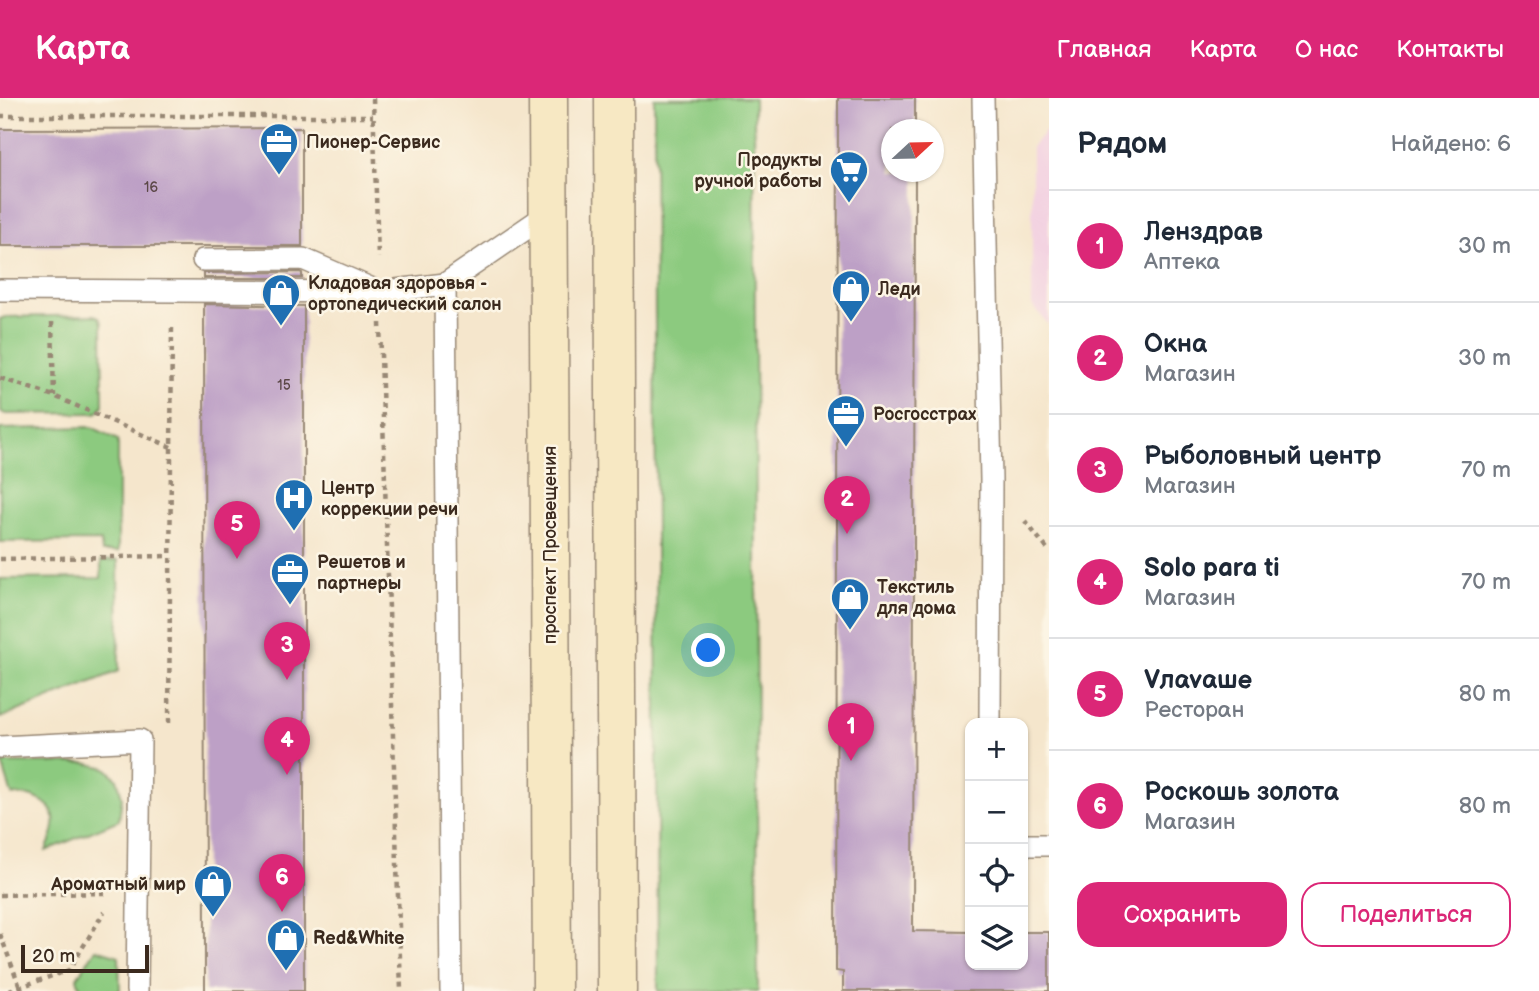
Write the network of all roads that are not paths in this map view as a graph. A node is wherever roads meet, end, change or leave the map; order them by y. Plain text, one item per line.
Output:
1 (548, 98) edge
2 (614, 98) edge
3 (983, 98) edge
4 (549, 213) junction
5 (203, 260) dead end
6 (444, 284) junction
7 (0, 290) edge
8 (379, 292) junction
9 (990, 718) edge
10 (0, 747) edge
11 (1028, 845) edge
12 (1049, 845) edge
13 (137, 991) edge
14 (451, 991) edge
15 (552, 991) edge
16 (617, 991) edge

1 - 4 main road, проспект Просвещения
2 - 16 main road
3 - 9 lane
4 - 6 lane
4 - 15 main road, проспект Просвещения
5 - 8 lane
6 - 8 lane
6 - 14 lane
7 - 8 lane
10 - 13 lane
11 - 12 lane

